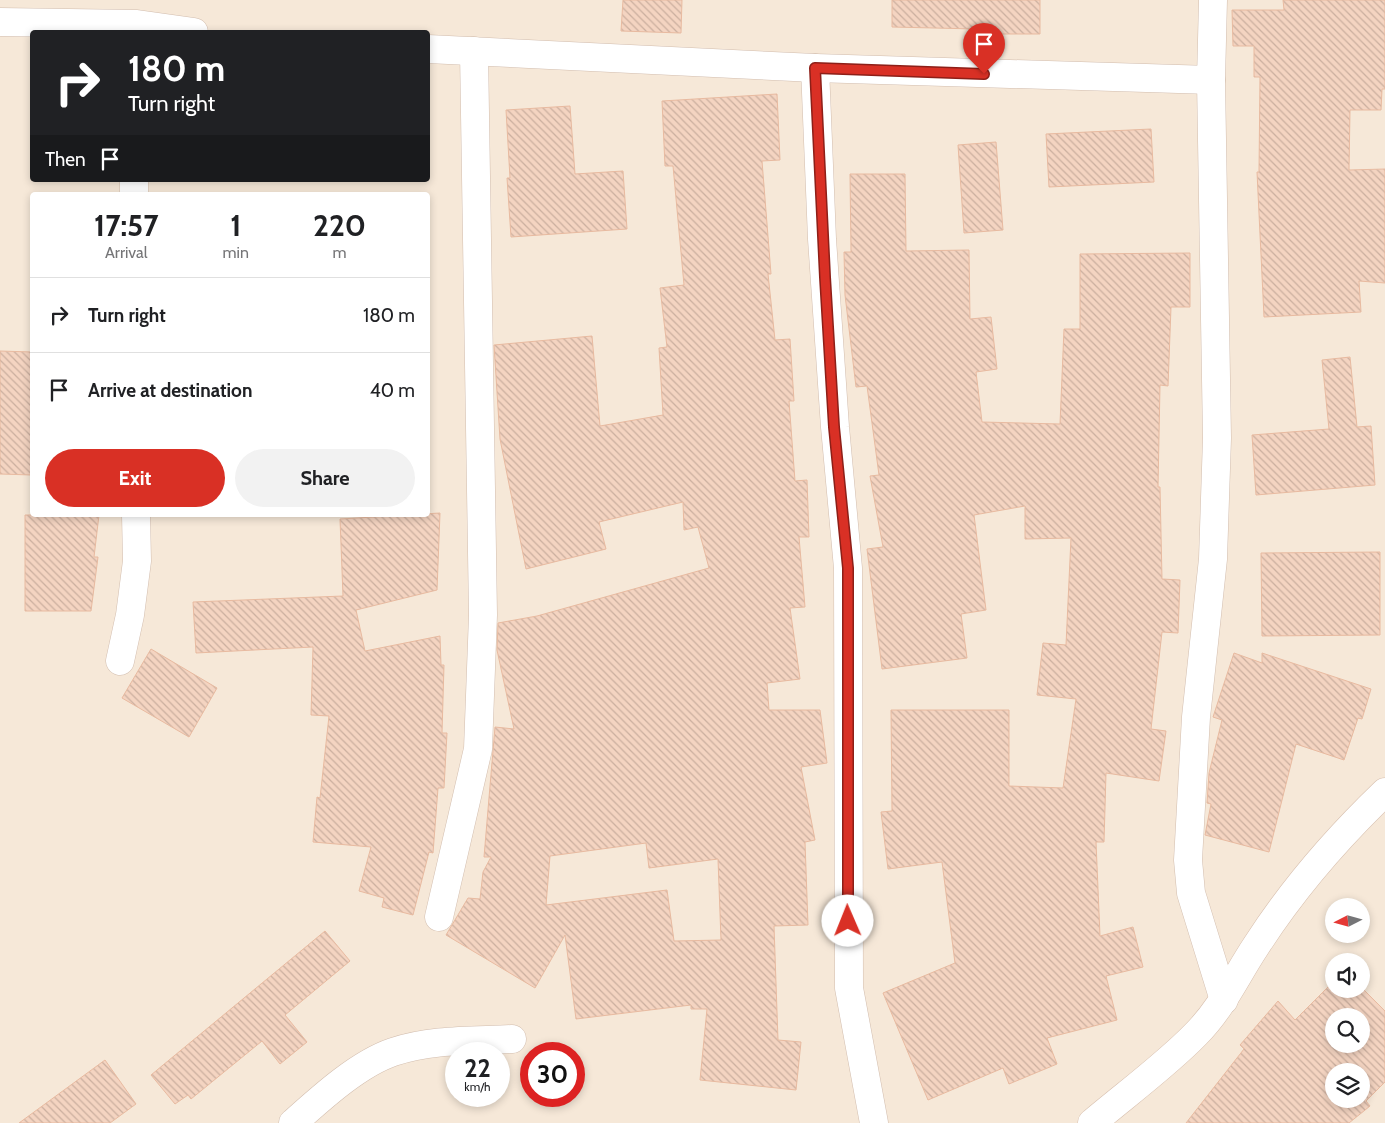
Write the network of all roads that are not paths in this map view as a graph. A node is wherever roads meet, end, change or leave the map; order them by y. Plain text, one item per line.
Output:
1 (1213, 0) edge
2 (0, 22) edge
3 (137, 28) edge
4 (166, 30) edge
5 (430, 49) edge
6 (474, 52) junction
7 (815, 68) junction
8 (1210, 80) junction
9 (136, 517) edge
10 (120, 661) dead end
11 (1385, 792) edge
12 (438, 917) dead end
13 (1224, 1000) junction
14 (512, 1039) dead end
15 (294, 1123) edge
16 (874, 1123) edge
17 (1092, 1123) edge

1 - 8 street
2 - 3 street
3 - 4 street
5 - 6 street
6 - 7 street
6 - 12 street
7 - 8 street
7 - 16 street
8 - 13 street
9 - 10 street
11 - 13 street
13 - 17 street
14 - 15 street

